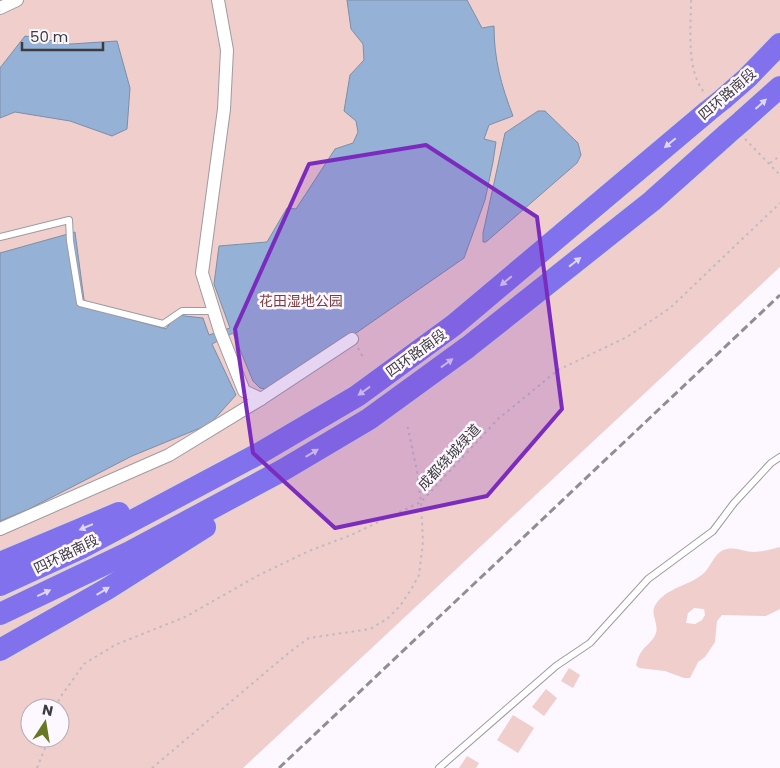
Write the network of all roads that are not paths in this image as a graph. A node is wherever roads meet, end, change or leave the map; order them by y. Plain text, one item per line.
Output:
1 (17, 0) edge
2 (218, 0) edge
3 (0, 8) edge
4 (780, 44) edge
5 (780, 87) edge
6 (0, 237) edge
7 (214, 311) junction
8 (352, 339) dead end
9 (262, 399) junction
10 (260, 453) junction
11 (780, 457) edge
12 (283, 470) junction
13 (0, 529) edge
14 (0, 563) edge
15 (0, 585) edge
16 (0, 614) edge
17 (0, 650) edge
18 (439, 768) edge

1 - 3 street
2 - 7 street
4 -> 10 highway, 四环路南段
12 -> 5 highway, 四环路南段
6 - 7 lane
7 - 9 street
8 - 9 street
9 - 13 street
10 -> 14 highway
10 - 15 highway, 四环路南段
11 - 18 lane
16 -> 12 highway, 四环路南段
17 -> 12 highway

